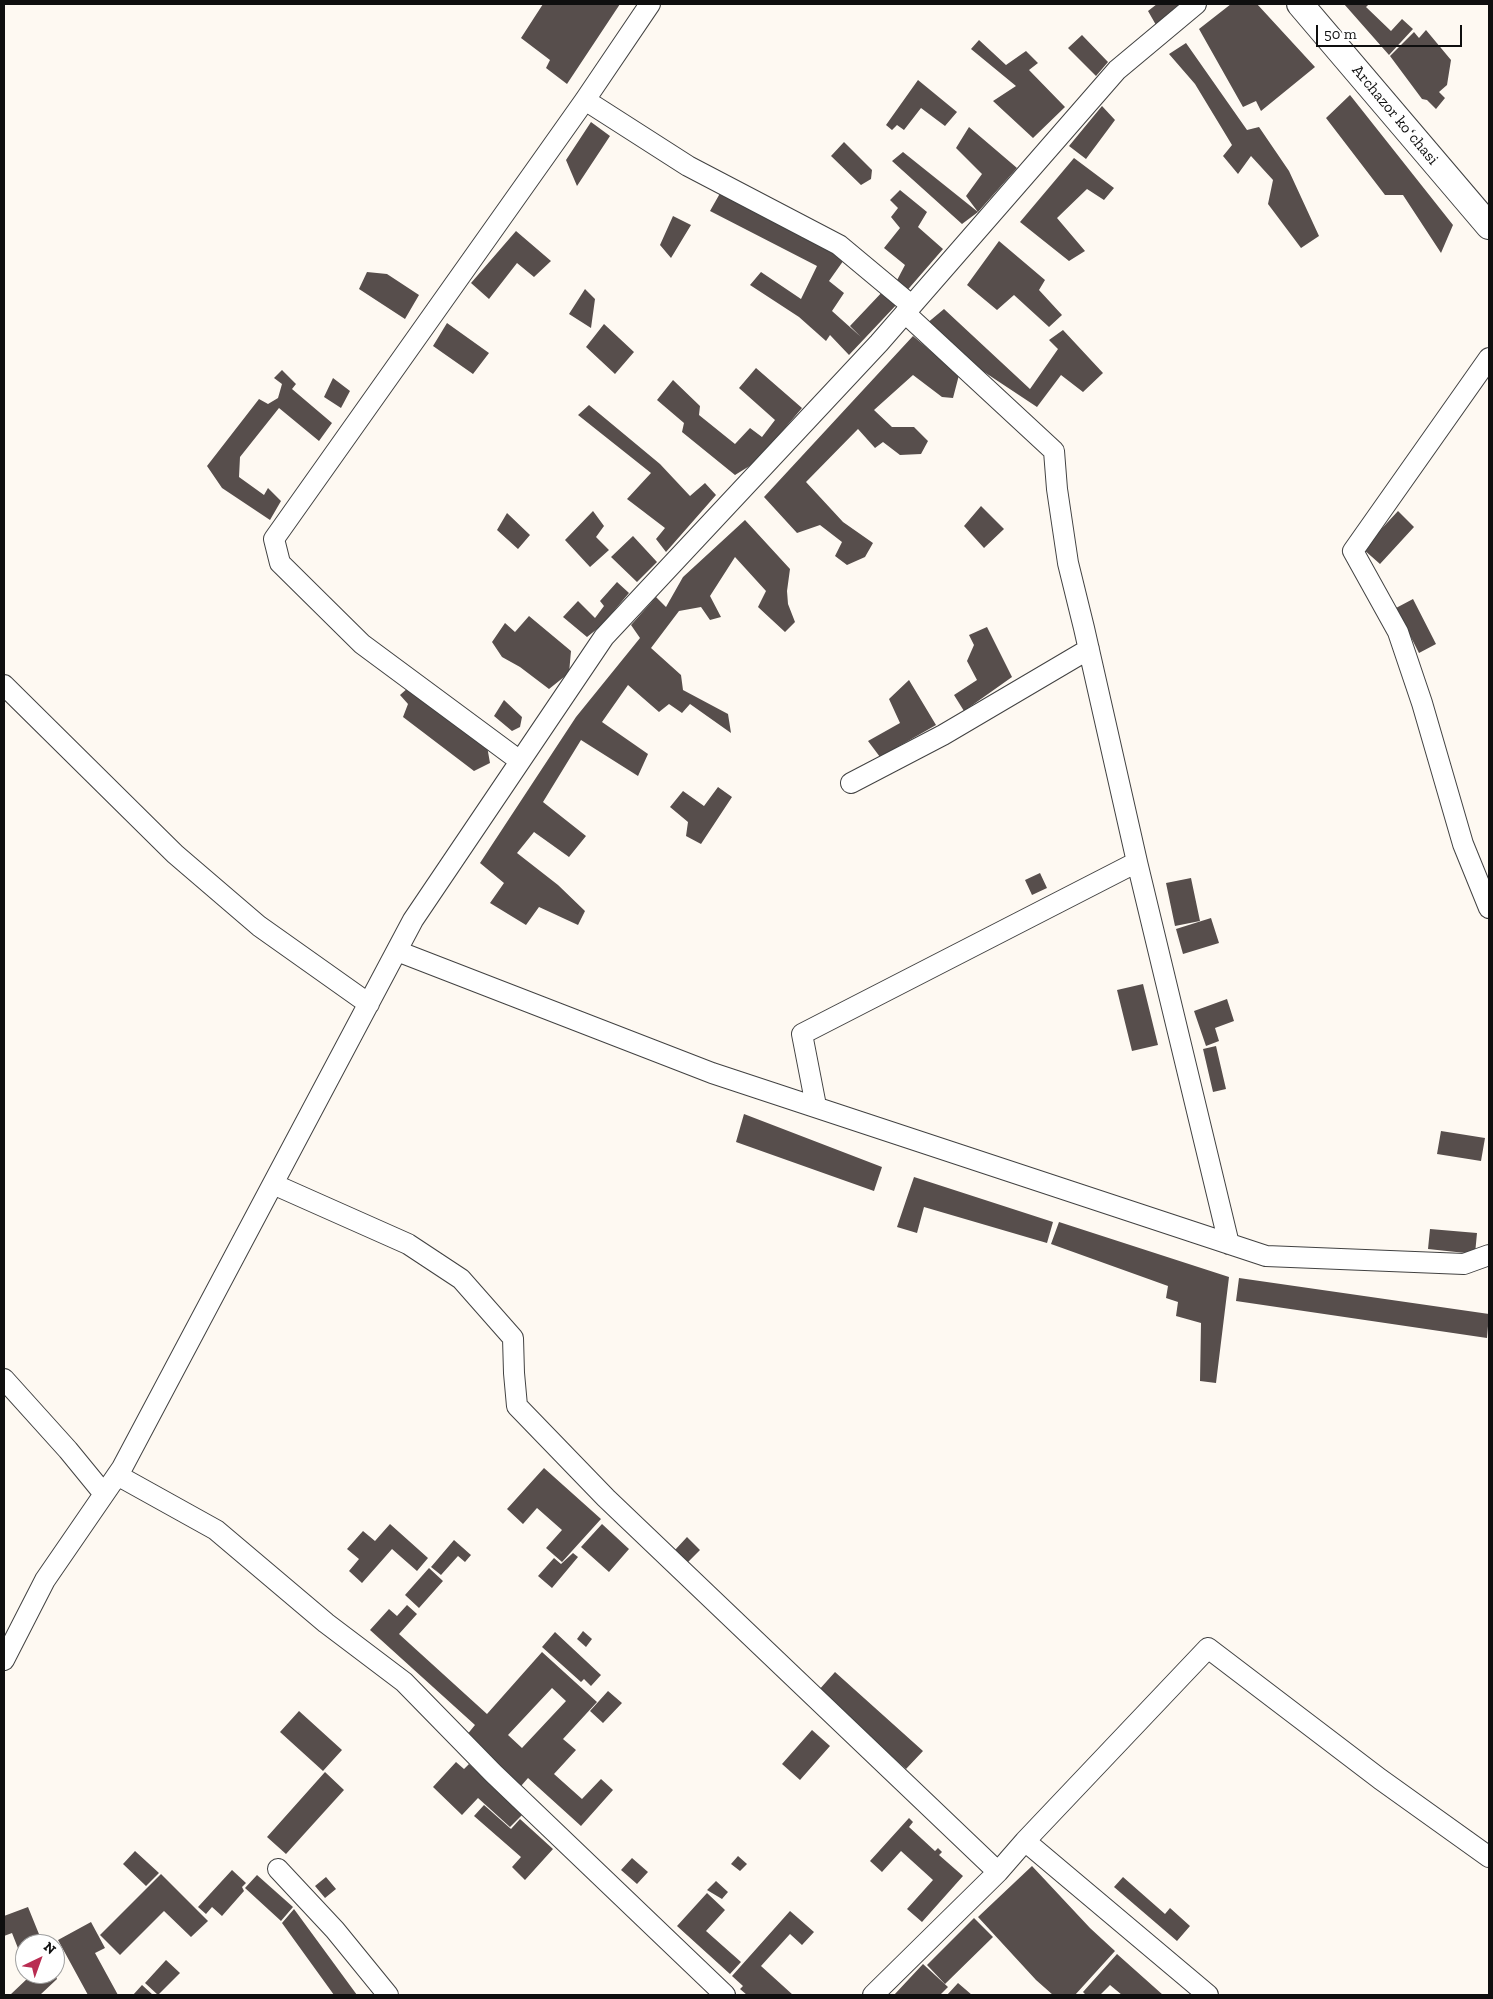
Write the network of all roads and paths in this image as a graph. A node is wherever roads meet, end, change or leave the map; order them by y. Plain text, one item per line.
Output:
1 (650, 4) edge
2 (1196, 4) edge
3 (1300, 4) edge
4 (585, 100) junction
5 (1489, 226) edge
6 (908, 309) junction
7 (1489, 358) edge
8 (1089, 649) junction
9 (4, 685) edge
10 (520, 761) junction
11 (851, 783) dead end
12 (1137, 862) junction
13 (1489, 908) edge
14 (397, 951) junction
15 (368, 1004) junction
16 (816, 1106) junction
17 (273, 1184) junction
18 (1230, 1244) junction
19 (1489, 1255) edge
20 (4, 1379) edge
21 (117, 1475) junction
22 (104, 1494) junction
23 (4, 1660) edge
24 (1025, 1841) junction
25 (1489, 1857) edge
26 (278, 1869) dead end
27 (998, 1872) junction
28 (388, 1995) edge
29 (725, 1995) edge
30 (873, 1995) edge
31 (1208, 1995) edge

1 - 4 street
2 - 6 street
3 - 5 street, Archazor koʻchasi
4 - 6 street
4 - 10 street
6 - 8 street
6 - 10 street
7 - 13 street
8 - 11 street
8 - 12 street
9 - 15 street
10 - 14 street
12 - 16 street
12 - 18 street
14 - 15 street
14 - 16 street
15 - 17 street
16 - 18 street
17 - 21 street
17 - 27 street
18 - 19 street
20 - 22 street
21 - 22 street
21 - 29 street
22 - 23 street
24 - 25 street
24 - 27 street
24 - 31 street
26 - 28 street
27 - 30 street

